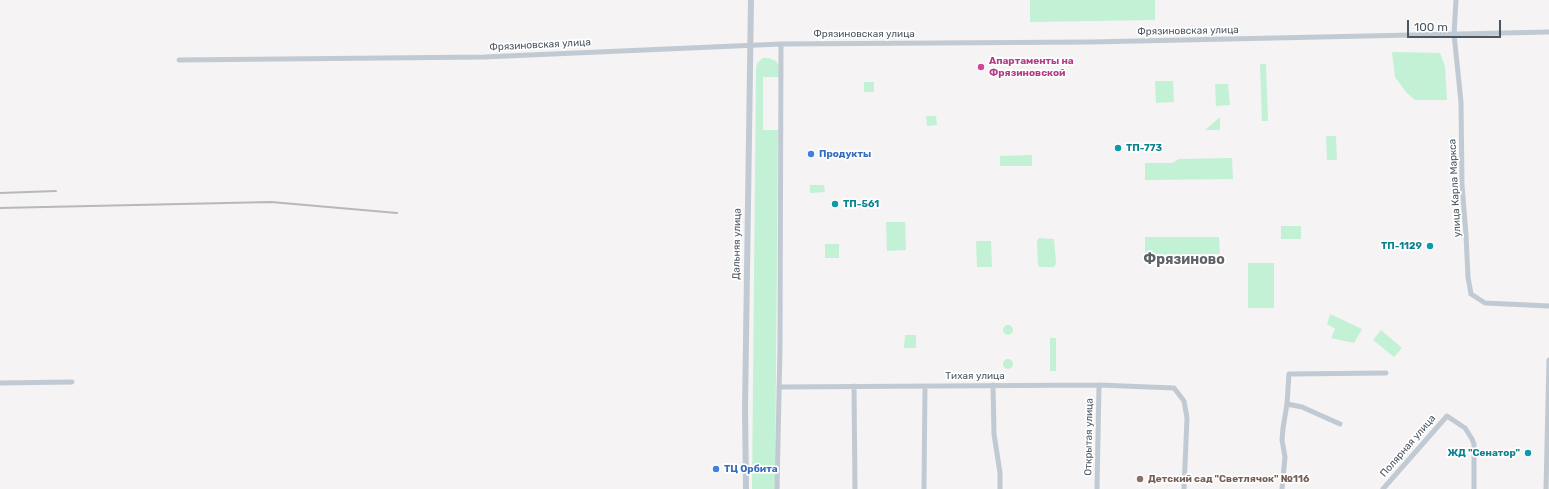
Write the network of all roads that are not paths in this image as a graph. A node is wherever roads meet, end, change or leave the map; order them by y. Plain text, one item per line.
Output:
1 (751, 0) edge
2 (1456, 0) edge
3 (1549, 32) edge
4 (1454, 34) junction
5 (781, 44) junction
6 (750, 46) junction
7 (179, 60) dead end
8 (1549, 306) edge
9 (1549, 360) edge
10 (1386, 373) dead end
11 (72, 382) dead end
12 (0, 383) edge
13 (993, 385) junction
14 (1099, 385) junction
15 (779, 386) junction
16 (854, 386) junction
17 (925, 386) junction
18 (1287, 404) junction
19 (1340, 424) dead end
20 (746, 489) edge
21 (777, 489) edge
22 (855, 489) edge
23 (924, 489) edge
24 (1000, 489) edge
25 (1097, 489) edge
26 (1184, 489) edge
27 (1282, 489) edge
28 (1383, 489) edge
29 (1474, 489) edge
30 (1546, 489) edge

1 - 6 street, Дальняя улица
2 - 4 street, улица Карла Маркса
3 - 4 street, Фрязиновская улица
4 - 5 street, Фрязиновская улица
4 - 8 street, улица Карла Маркса
5 - 6 street, Фрязиновская улица
5 - 15 street
6 - 7 street, Фрязиновская улица
6 - 20 street, Дальняя улица
9 - 30 street
10 - 18 street
11 - 12 street
13 - 14 street, Тихая улица
13 - 17 street, Тихая улица
13 - 24 street
14 - 25 street, Открытая улица
14 - 26 street, Тихая улица
15 - 16 street, Тихая улица
15 - 21 street
16 - 17 street, Тихая улица
16 - 22 street
17 - 23 street
18 - 19 street
18 - 27 street
28 - 29 street, Полярная улица

